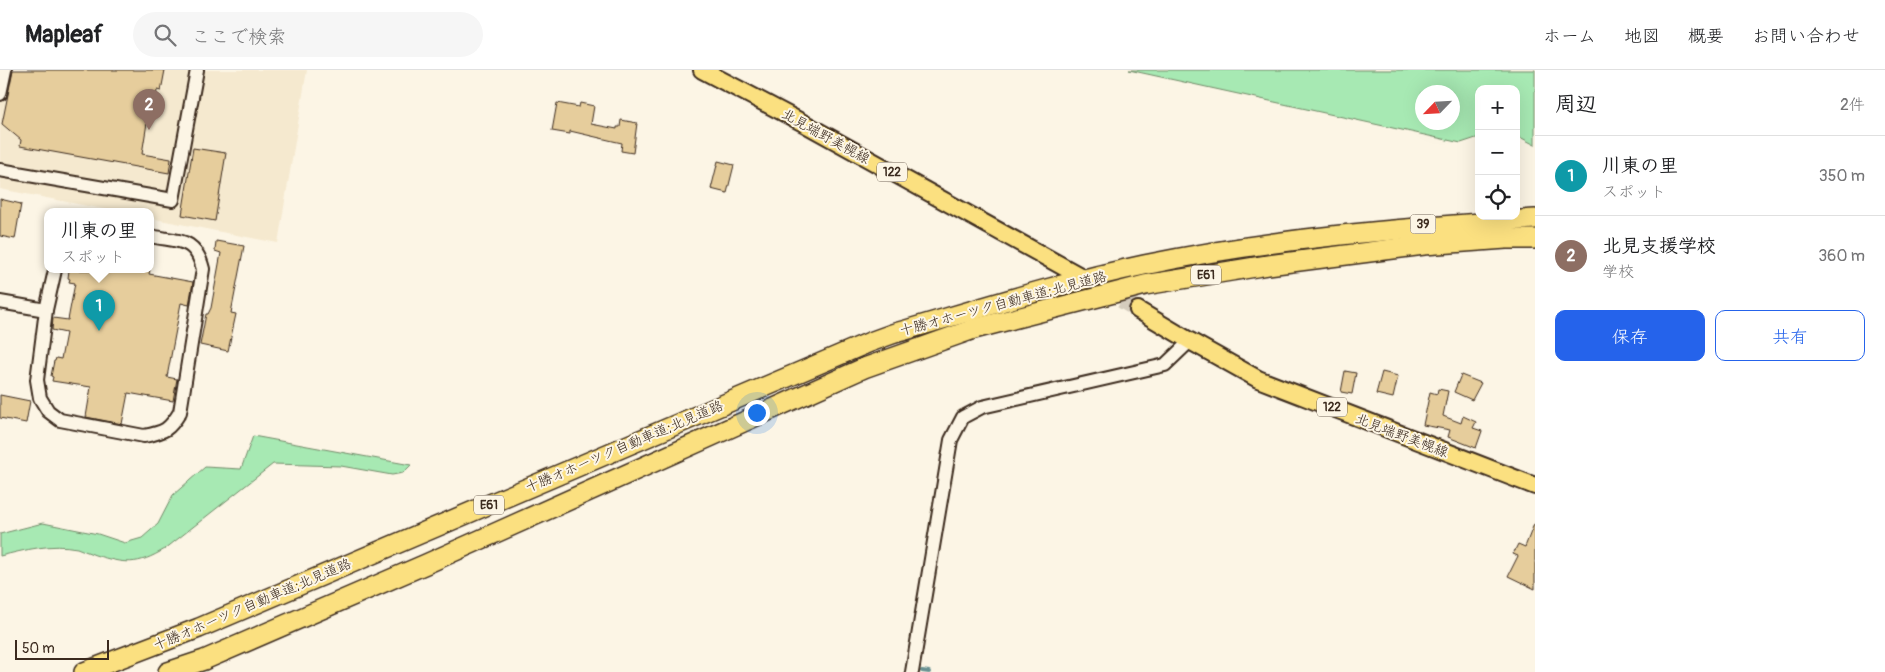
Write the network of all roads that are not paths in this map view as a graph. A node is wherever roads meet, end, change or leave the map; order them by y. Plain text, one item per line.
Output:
1 (5, 70) edge
2 (196, 70) edge
3 (702, 70) edge
4 (0, 94) edge
5 (0, 170) edge
6 (1535, 209) edge
7 (1520, 211) edge
8 (1475, 217) edge
9 (1535, 219) edge
10 (1366, 232) junction
11 (154, 237) edge
12 (1506, 239) junction
13 (1535, 239) edge
14 (1535, 242) edge
15 (54, 273) edge
16 (1080, 276) tunnel mouth
17 (0, 302) edge
18 (46, 310) junction
19 (1138, 310) tunnel mouth
20 (1190, 341) junction
21 (1535, 486) edge
22 (84, 672) edge
23 (168, 672) edge
24 (912, 672) edge

1 - 4 street
2 - 5 street
3 - 16 main road, 北見端野美幌線 / 122
6 - 7 highway
8 - 10 highway, 39
9 - 10 highway, 十勝オホーツク自動車道;北見道路 / E61
10 - 22 highway, 十勝オホーツク自動車道;北見道路 / E61
11 - 18 street
12 - 13 highway, 十勝オホーツク自動車道;北見道路 / E61
12 - 14 highway
12 - 23 highway, 十勝オホーツク自動車道;北見道路 / E61
15 - 18 street
17 - 18 street
19 - 20 main road, 北見端野美幌線 / 122
20 - 21 main road, 北見端野美幌線 / 122
20 - 24 street

